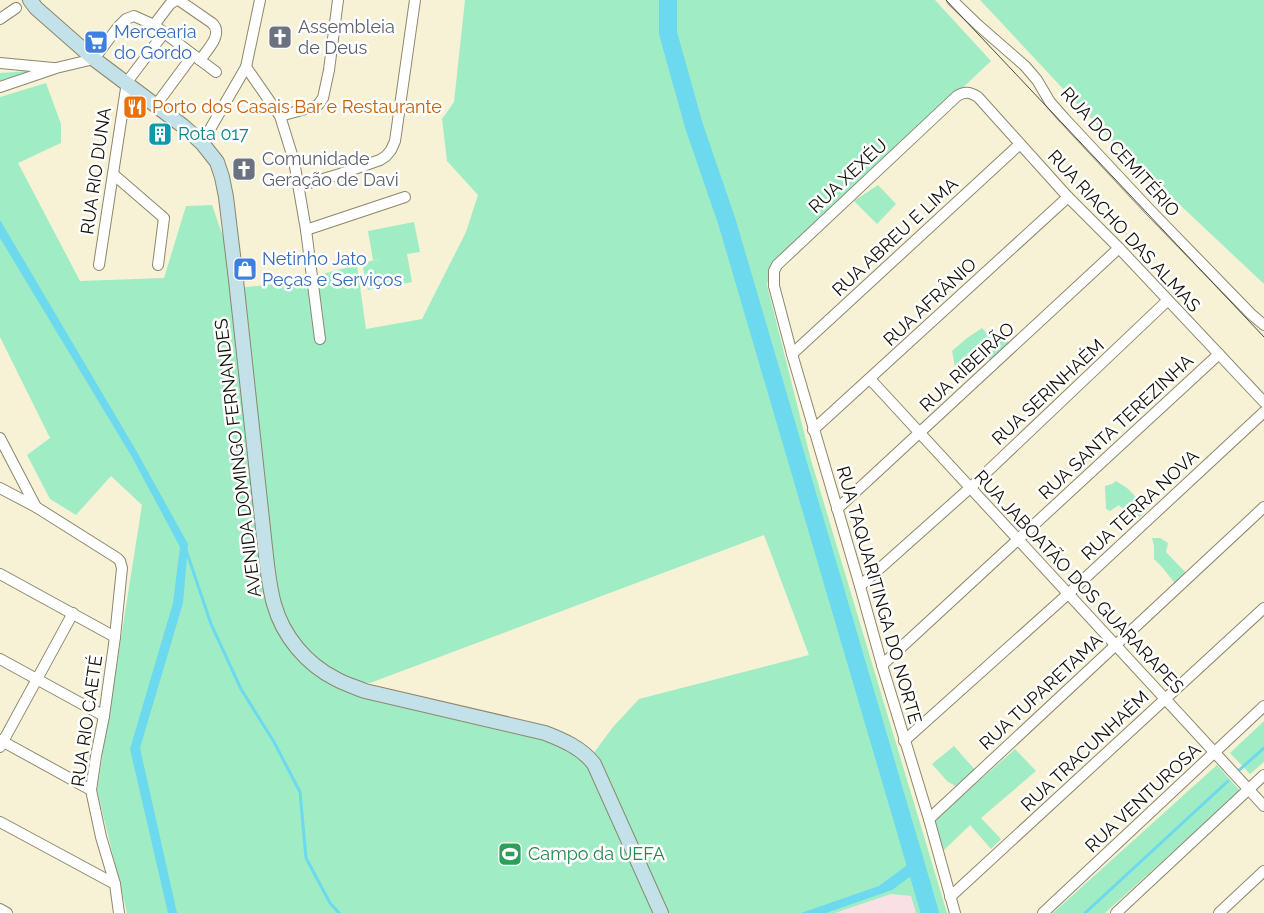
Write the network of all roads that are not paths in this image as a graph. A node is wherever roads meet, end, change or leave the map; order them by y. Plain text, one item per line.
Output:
1 (30, 0) edge
2 (260, 0) edge
3 (338, 0) edge
4 (415, 0) edge
5 (952, 0) edge
6 (16, 8) dead end
7 (0, 19) edge
8 (154, 25) junction
9 (164, 33) junction
10 (197, 58) junction
11 (94, 59) junction
12 (0, 63) edge
13 (246, 67) junction
14 (56, 68) junction
15 (216, 72) dead end
16 (127, 82) junction
17 (0, 87) edge
18 (957, 96) joint
19 (156, 105) junction
20 (280, 116) junction
21 (202, 143) junction
22 (1020, 144) junction
23 (112, 174) junction
24 (299, 186) junction
25 (405, 197) dead end
26 (1068, 198) junction
27 (306, 230) junction
28 (1119, 248) junction
29 (99, 264) dead end
30 (158, 265) dead end
31 (774, 286) joint
32 (1168, 301) junction
33 (1264, 325) edge
34 (320, 339) dead end
35 (792, 354) junction
36 (1219, 354) junction
37 (870, 379) junction
38 (1264, 402) edge
39 (1264, 412) edge
40 (814, 430) junction
41 (919, 433) junction
42 (0, 438) edge
43 (0, 488) edge
44 (970, 488) junction
45 (36, 507) junction
46 (1264, 507) edge
47 (837, 509) junction
48 (1018, 540) junction
49 (0, 574) edge
50 (860, 586) junction
51 (1068, 594) junction
52 (1264, 608) edge
53 (72, 614) junction
54 (115, 637) junction
55 (1116, 646) junction
56 (0, 659) edge
57 (882, 665) junction
58 (37, 679) junction
59 (1165, 699) junction
60 (1264, 706) edge
61 (104, 716) junction
62 (904, 741) junction
63 (1, 743) edge
64 (1215, 753) junction
65 (1264, 775) edge
66 (1248, 789) junction
67 (91, 790) junction
68 (1264, 806) edge
69 (929, 819) junction
70 (0, 822) edge
71 (1264, 871) edge
72 (115, 884) junction
73 (950, 897) junction
74 (0, 909) edge
75 (7, 913) edge
76 (118, 913) edge
77 (661, 913) edge
78 (955, 913) edge
79 (1043, 913) edge
80 (1116, 913) edge
81 (1218, 913) edge

1 - 11 main road, AVENIDA DOMINGO FERNANDES
2 - 13 street
3 - 20 street
4 - 24 street
5 - 33 street, RUA DO CEMITÉRIO
6 - 7 street
8 - 9 street
8 - 10 street
8 - 11 street
9 - 10 street
9 - 16 street
10 - 15 street
10 - 19 street
11 - 14 street
11 - 16 main road, AVENIDA DOMINGO FERNANDES
12 - 14 street
13 - 20 street
13 - 21 street
14 - 17 street
16 - 19 main road, AVENIDA DOMINGO FERNANDES
16 - 23 street, RUA RIO DUNA
18 - 22 street, RUA RIACHO DAS ALMAS
18 - 31 street, RUA XEXÉU
19 - 21 main road, AVENIDA DOMINGO FERNANDES
20 - 24 street
21 - 77 main road, AVENIDA DOMINGO FERNANDES
22 - 26 street, RUA RIACHO DAS ALMAS
22 - 35 street, RUA ABREU E LIMA
23 - 29 street, RUA RIO DUNA
23 - 30 street
24 - 27 street
25 - 27 street
26 - 28 street, RUA RIACHO DAS ALMAS
26 - 37 street, RUA AFRÂNIO
27 - 34 street
28 - 32 street, RUA RIACHO DAS ALMAS
28 - 41 street, RUA RIBEIRÃO
31 - 35 street, RUA TAQUARITINGA DO NORTE
32 - 36 street, RUA RIACHO DAS ALMAS
32 - 44 street, RUA SERINHAÉM
35 - 40 street, RUA TAQUARITINGA DO NORTE
36 - 38 street, RUA RIACHO DAS ALMAS
36 - 48 street, RUA SANTA TEREZINHA
37 - 40 street, RUA AFRÂNIO
37 - 41 street, RUA JABOATÃO DOS GUARARAPES
39 - 51 street, RUA TERRA NOVA
40 - 47 street, RUA TAQUARITINGA DO NORTE
41 - 44 street, RUA JABOATÃO DOS GUARARAPES
41 - 47 street, RUA RIBEIRÃO
42 - 45 street
43 - 45 street
44 - 48 street, RUA JABOATÃO DOS GUARARAPES
44 - 50 street, RUA SERINHAÉM
45 - 54 street, RUA RIO CAETÉ
46 - 55 street, RUA TUPARETAMA
47 - 50 street, RUA TAQUARITINGA DO NORTE
48 - 51 street, RUA JABOATÃO DOS GUARARAPES
48 - 57 street, RUA SANTA TEREZINHA
49 - 53 street
50 - 57 street, RUA TAQUARITINGA DO NORTE
51 - 55 street, RUA JABOATÃO DOS GUARARAPES
51 - 62 street, RUA TERRA NOVA
52 - 59 street, RUA TRACUNHAÉM
53 - 54 street
53 - 58 street
54 - 61 street, RUA RIO CAETÉ
55 - 59 street, RUA JABOATÃO DOS GUARARAPES
55 - 69 street, RUA TUPARETAMA
56 - 58 street
57 - 62 street, RUA TAQUARITINGA DO NORTE
58 - 61 street
58 - 63 street
59 - 64 street, RUA JABOATÃO DOS GUARARAPES
59 - 73 street, RUA TRACUNHAÉM
60 - 64 street, RUA VENTUROSA
61 - 67 street, RUA RIO CAETÉ
62 - 69 street, RUA TAQUARITINGA DO NORTE
63 - 67 street
64 - 66 street, RUA JABOATÃO DOS GUARARAPES
64 - 79 street, RUA VENTUROSA
65 - 66 street
66 - 68 street, RUA JABOATÃO DOS GUARARAPES
66 - 80 street
67 - 72 street, RUA RIO CAETÉ
69 - 73 street, RUA TAQUARITINGA DO NORTE
70 - 72 street
71 - 81 street
72 - 76 street, RUA RIO CAETÉ
73 - 78 street, RUA TAQUARITINGA DO NORTE
74 - 75 street

